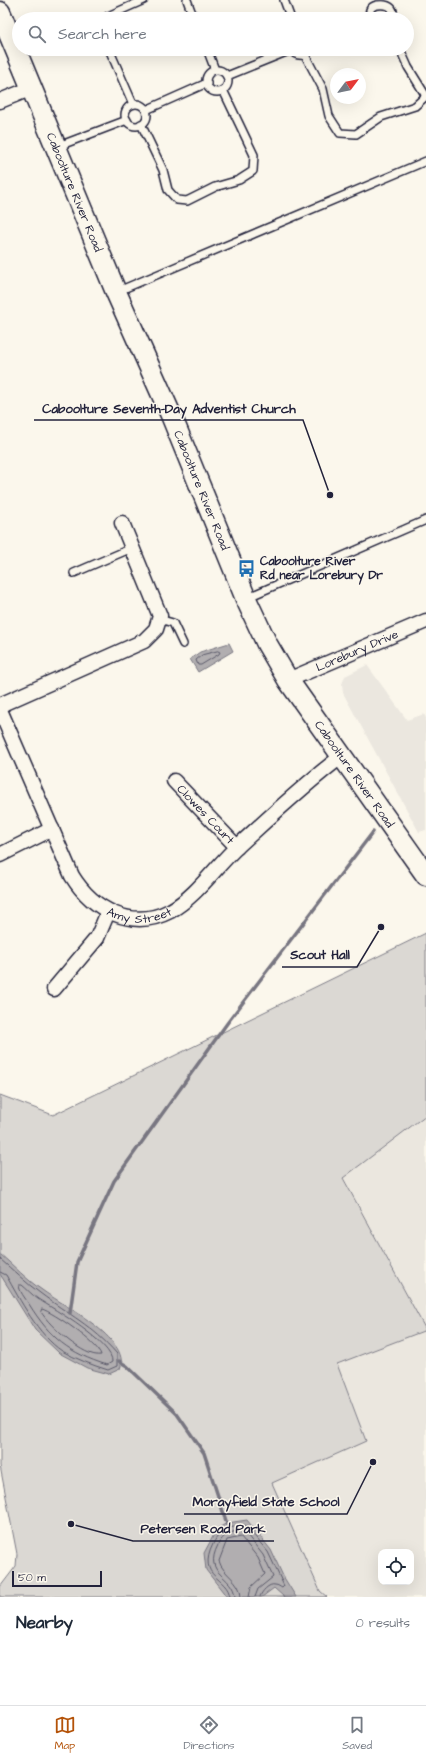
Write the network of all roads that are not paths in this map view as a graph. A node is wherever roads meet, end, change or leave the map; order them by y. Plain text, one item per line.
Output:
1 (144, 0) edge
2 (187, 0) edge
3 (284, 0) edge
4 (376, 1) edge
5 (0, 12) edge
6 (117, 12) edge
7 (191, 12) edge
8 (288, 12) edge
9 (371, 12) edge
10 (392, 12) edge
11 (12, 40) edge
12 (19, 56) edge
13 (113, 56) edge
14 (210, 56) edge
15 (276, 56) edge
16 (306, 56) edge
17 (403, 56) edge
18 (215, 70) junction
19 (227, 76) junction
20 (207, 83) junction
21 (32, 88) junction
22 (223, 90) junction
23 (426, 96) edge
24 (0, 102) edge
25 (133, 104) junction
26 (146, 110) junction
27 (127, 120) junction
28 (141, 124) junction
29 (56, 147) junction
30 (426, 161) edge
31 (116, 292) junction
32 (426, 520) edge
33 (122, 523) dead end
34 (132, 548) junction
35 (74, 573) dead end
36 (246, 598) junction
37 (159, 619) junction
38 (426, 621) edge
39 (182, 644) dead end
40 (288, 680) junction
41 (0, 711) edge
42 (342, 756) junction
43 (174, 781) dead end
44 (52, 829) junction
45 (237, 847) junction
46 (0, 855) edge
47 (426, 875) edge
48 (108, 912) junction
49 (54, 989) dead end

1 - 6 lane
2 - 7 lane
3 - 8 lane
4 - 9 lane
4 - 10 lane
5 - 11 main road, Caboolture River Road
12 - 21 main road, Caboolture River Road
13 - 25 lane
14 - 18 lane
15 - 19 lane
16 - 23 lane
17 - 23 lane
18 - 19 lane
18 - 20 lane
19 - 22 lane
20 - 22 lane
20 - 26 lane
21 - 24 street
21 - 29 main road, Caboolture River Road
22 - 28 lane
25 - 26 lane
25 - 27 lane
26 - 28 lane
27 - 28 lane
27 - 29 lane
29 - 31 main road, Caboolture River Road
30 - 31 lane
31 - 36 main road, Caboolture River Road
32 - 36 lane
33 - 34 street
34 - 35 lane
34 - 37 street
36 - 40 main road, Caboolture River Road
37 - 39 lane
37 - 41 street
38 - 40 street, Lorebury Drive
40 - 42 main road, Caboolture River Road
41 - 44 street, Amy Street
42 - 45 street, Amy Street
42 - 47 main road, Caboolture River Road
43 - 45 street, Clowes Court
44 - 46 street
44 - 48 street, Amy Street
45 - 48 street, Amy Street
48 - 49 street

